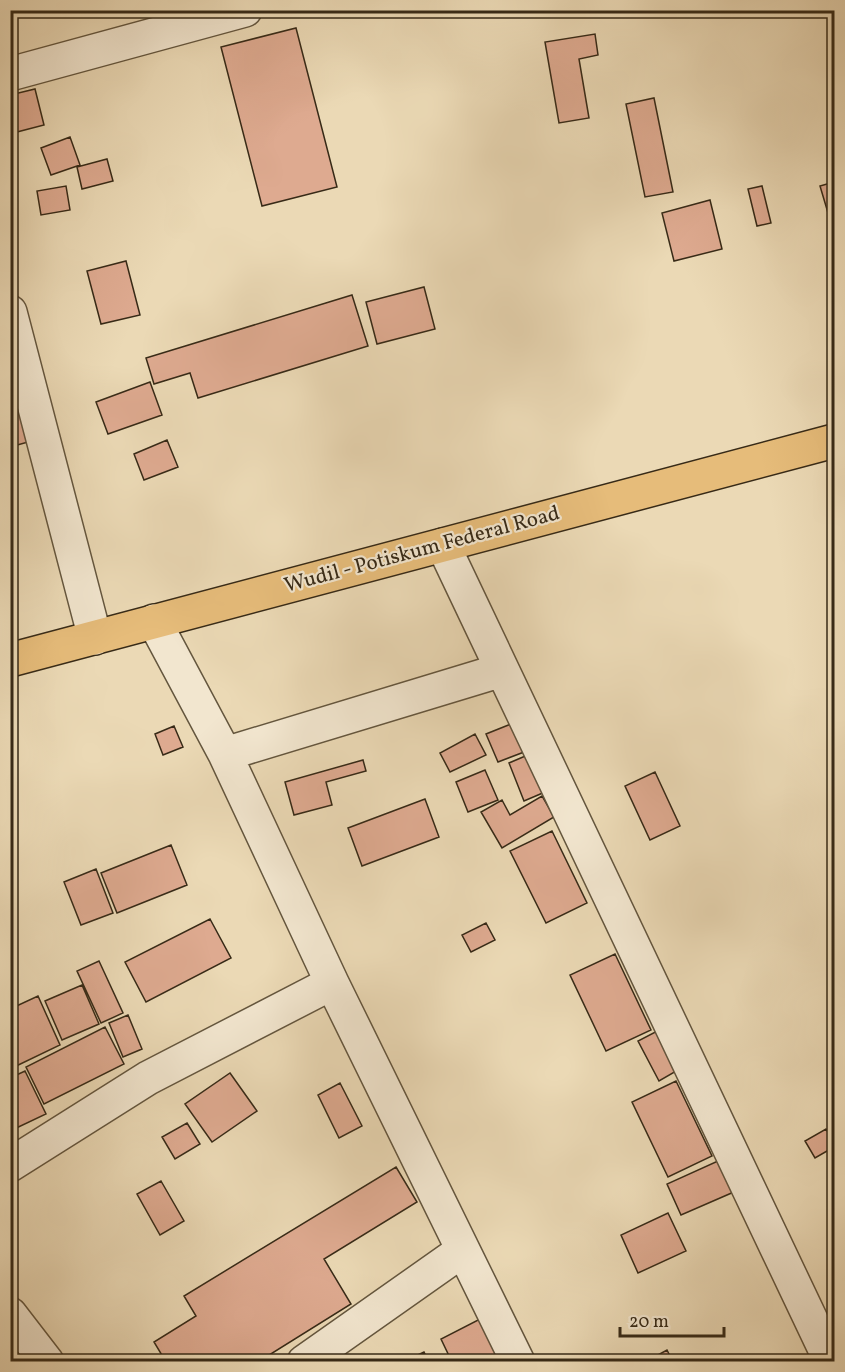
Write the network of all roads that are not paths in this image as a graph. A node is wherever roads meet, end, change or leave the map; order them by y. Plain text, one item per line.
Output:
1 (245, 10) edge
2 (10, 74) edge
3 (10, 312) edge
4 (834, 441) edge
5 (442, 545) junction
6 (154, 621) junction
7 (95, 638) junction
8 (10, 660) edge
9 (502, 670) junction
10 (225, 754) junction
11 (332, 983) junction
12 (10, 1165) edge
13 (463, 1250) junction
14 (10, 1314) edge
15 (47, 1362) edge
16 (304, 1362) edge
17 (518, 1362) edge
18 (831, 1362) edge

1 - 2 street
3 - 7 street
4 - 5 main road, Wudil - Potiskum Federal Road
5 - 6 main road, Wudil - Potiskum Federal Road
5 - 9 street
6 - 7 main road, Wudil - Potiskum Federal Road
6 - 10 street
7 - 8 main road, Wudil - Potiskum Federal Road
9 - 10 street
9 - 18 street
10 - 11 street
11 - 12 street
11 - 13 street
13 - 16 street
13 - 17 street
14 - 15 street

